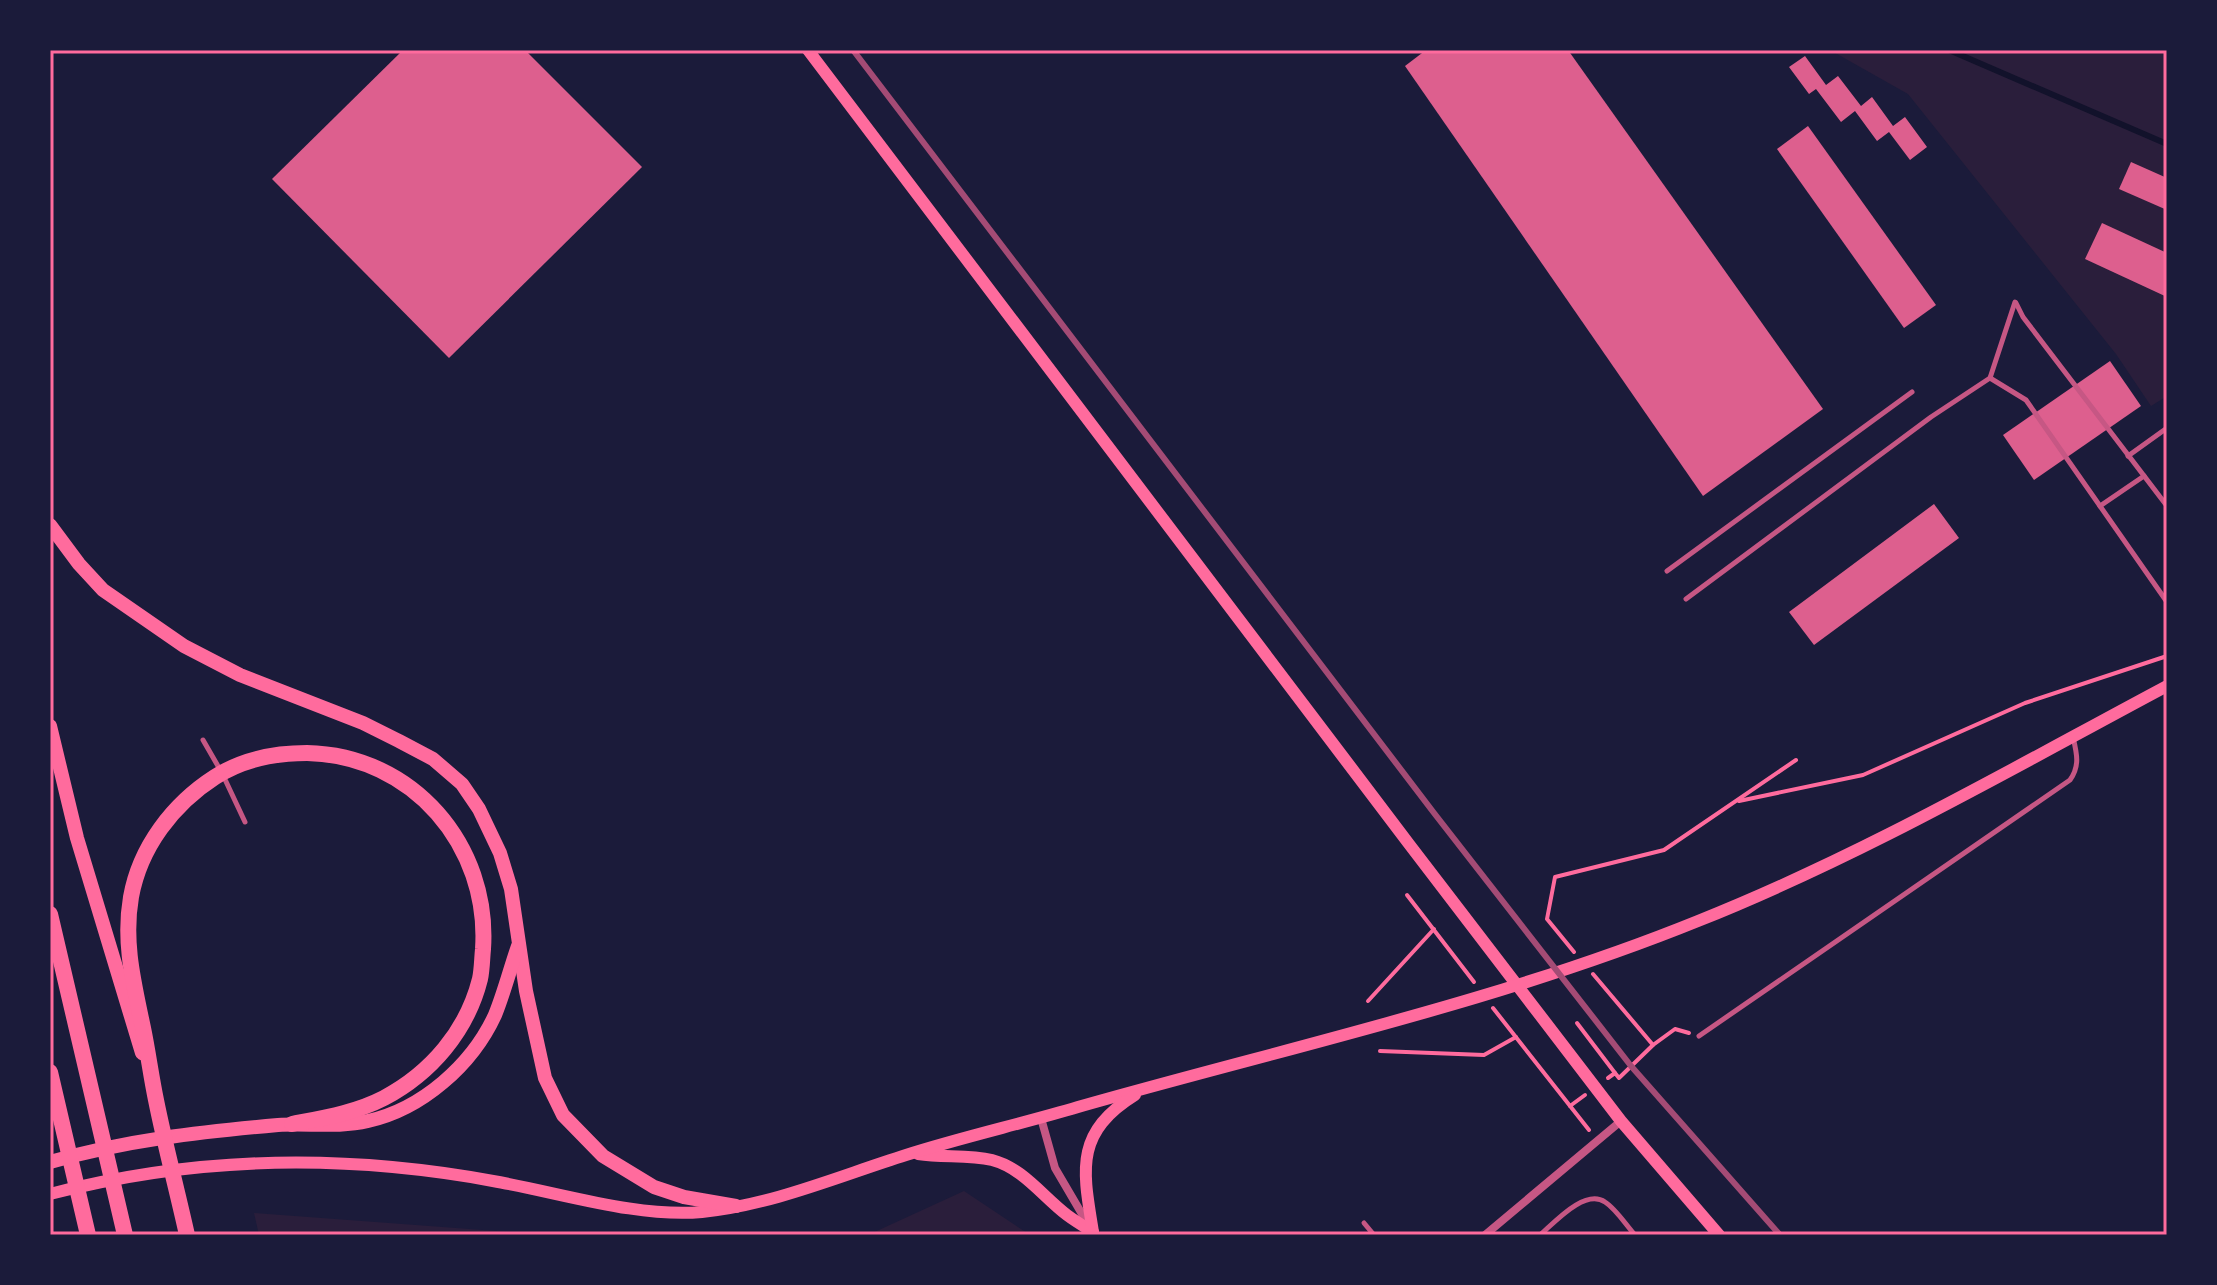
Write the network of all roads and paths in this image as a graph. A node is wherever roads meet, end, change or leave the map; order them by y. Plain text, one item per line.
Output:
1 (808, 50) edge
2 (1990, 378) junction
3 (1912, 392) dead end
4 (2167, 428) edge
5 (2128, 456) junction
6 (2144, 476) junction
7 (2100, 506) junction
8 (2167, 506) edge
9 (50, 525) edge
10 (1667, 571) dead end
11 (1686, 599) dead end
12 (2167, 602) edge
13 (2167, 656) edge
14 (2167, 686) edge
15 (50, 726) edge
16 (2073, 736) junction
17 (203, 740) dead end
18 (1796, 760) dead end
19 (222, 773) junction
20 (1734, 803) junction
21 (245, 822) dead end
22 (1407, 895) dead end
23 (50, 914) edge
24 (1434, 929) junction
25 (520, 942) junction
26 (1576, 954) dead end
27 (1586, 965) dead end
28 (1481, 992) dead end
29 (1368, 1001) dead end
30 (1490, 1003) dead end
31 (1577, 1023) dead end
32 (1699, 1036) joint
33 (1516, 1037) junction
34 (1653, 1045) junction
35 (1380, 1051) dead end
36 (50, 1072) edge
37 (1615, 1073) junction
38 (1148, 1087) junction
39 (1595, 1087) junction
40 (156, 1099) junction
41 (1570, 1106) junction
42 (1041, 1118) junction
43 (1621, 1121) junction
44 (292, 1124) junction
45 (1597, 1141) junction
46 (911, 1153) junction
47 (50, 1162) edge
48 (50, 1194) edge
49 (736, 1206) junction
50 (1364, 1223) dead end
51 (1095, 1234) edge
52 (88, 1235) edge
53 (125, 1235) edge
54 (187, 1235) edge
55 (1374, 1235) edge
56 (1485, 1235) edge
57 (1540, 1235) edge
58 (1635, 1235) edge
59 (1719, 1235) edge

1 - 39 main road
2 - 5 lane
2 - 7 lane
2 - 11 lane
3 - 10 lane
4 - 5 lane
5 - 6 lane
6 - 7 lane
6 - 8 lane
7 - 12 lane
9 - 25 main road
13 - 20 path
14 - 16 main road
15 - 40 main road
16 - 32 lane
16 - 38 main road
17 - 19 lane
18 - 20 path
19 - 21 lane
19 - 40 highway
19 - 44 highway
20 - 26 path
22 - 24 path
23 - 53 highway
24 - 28 path
24 - 29 path
25 - 44 main road
25 - 49 main road
27 - 34 path
30 - 33 path
31 - 37 path
32 - 34 path
33 - 35 path
33 - 41 path
34 - 37 path
36 - 52 highway
37 - 39 path
38 - 42 main road
38 - 51 main road
39 - 41 path
39 - 43 main road
40 - 54 highway
41 - 45 path
42 - 46 main road
42 - 51 street
43 - 45 street
43 - 59 main road
44 - 47 main road
45 - 56 street
46 - 49 main road
46 - 51 main road
48 - 49 main road
50 - 55 lane
57 - 58 lane

